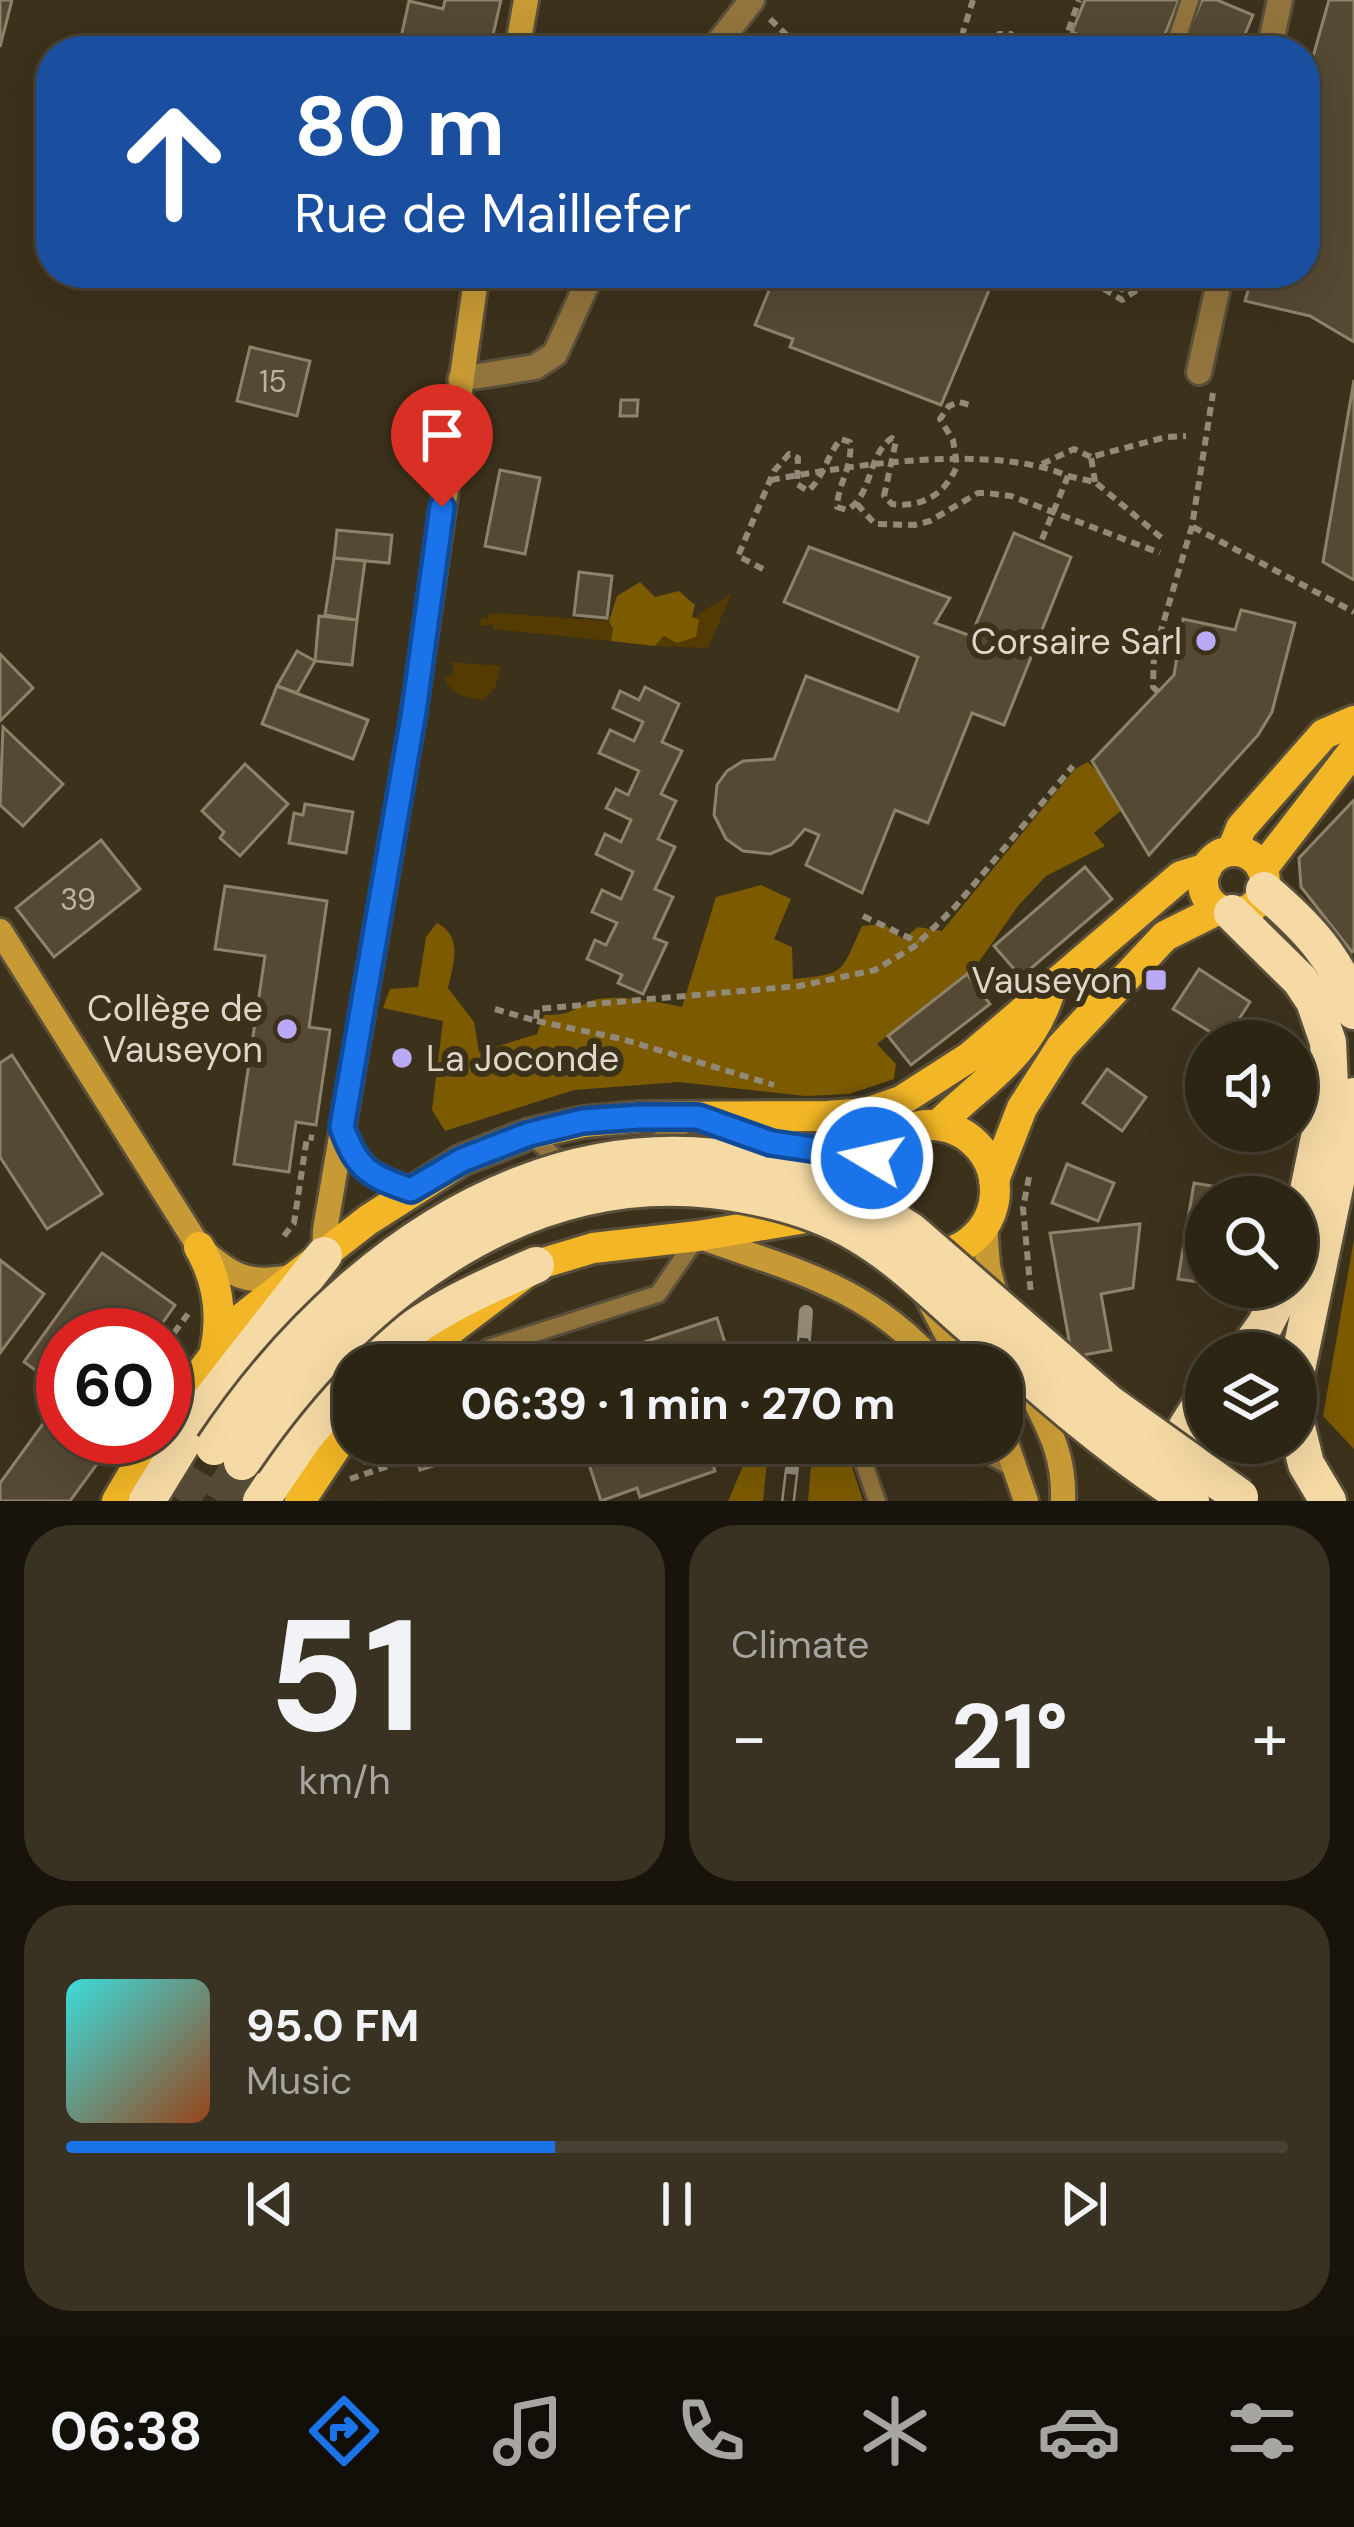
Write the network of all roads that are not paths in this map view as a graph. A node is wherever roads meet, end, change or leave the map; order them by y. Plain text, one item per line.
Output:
1 (526, 0) edge
2 (751, 0) edge
3 (1190, 0) edge
4 (1280, 0) edge
5 (520, 36) edge
6 (723, 36) edge
7 (1178, 36) edge
8 (1272, 36) edge
9 (475, 288) edge
10 (585, 288) edge
11 (1219, 288) edge
12 (460, 380) junction
13 (1207, 380) road end
14 (1354, 721) edge
15 (1354, 750) edge
16 (1219, 860) junction
17 (1263, 879) junction
18 (1225, 911) junction
19 (0, 932) edge
20 (1051, 988) junction
21 (1344, 998) edge
22 (1354, 1096) edge
23 (698, 1117) junction
24 (938, 1125) junction
25 (333, 1133) junction
26 (872, 1158) junction
27 (1311, 1176) edge
28 (994, 1180) junction
29 (411, 1190) junction
30 (871, 1218) junction
31 (985, 1226) junction
32 (698, 1236) junction
33 (199, 1247) junction
34 (905, 1251) junction
35 (324, 1255) junction
36 (536, 1265) junction
37 (290, 1277) junction
38 (1305, 1332) edge
39 (393, 1344) edge
40 (432, 1344) edge
41 (501, 1344) edge
42 (916, 1344) edge
43 (950, 1344) edge
44 (215, 1353) junction
45 (192, 1384) edge
46 (333, 1403) edge
47 (1185, 1437) edge
48 (333, 1452) edge
49 (139, 1464) edge
50 (864, 1464) edge
51 (1005, 1464) edge
52 (1016, 1464) edge
53 (1306, 1464) edge
54 (1019, 1472) junction
55 (1243, 1499) edge
56 (117, 1501) edge
57 (147, 1501) edge
58 (261, 1501) tunnel mouth
59 (300, 1501) edge
60 (877, 1501) edge
61 (1026, 1501) edge
62 (1063, 1501) edge
63 (1178, 1501) edge
64 (1192, 1501) edge
65 (1328, 1501) edge

1 - 5 street
2 - 6 street
3 - 7 lane
4 - 8 street
9 - 12 street
10 - 12 street
11 - 13 street
12 - 25 street
14 - 16 main road
15 - 17 main road
16 - 17 main road
16 - 18 main road
16 - 20 main road
17 - 18 main road
17 - 21 highway
18 - 21 highway
18 - 28 main road
19 - 33 street
20 - 23 main road
20 - 24 main road
21 - 27 highway
22 - 38 highway
23 - 26 main road
23 - 29 main road
23 - 32 main road
24 - 26 main road
24 - 28 main road
25 - 29 street
25 - 35 street
26 - 30 main road
28 - 31 main road
29 - 35 main road
30 - 32 main road
30 - 34 main road
31 - 34 main road
31 - 62 street
32 - 36 main road
32 - 41 lane
32 - 42 street
33 - 37 street
33 - 44 main road
34 - 43 street
35 - 37 main road
35 - 57 highway
36 - 39 highway
36 - 40 main road
37 - 44 main road
44 - 45 main road
46 - 58 highway
47 - 63 highway
48 - 59 main road
49 - 56 main road
50 - 60 lane
51 - 54 lane
52 - 54 street
53 - 65 highway
54 - 61 street
55 - 64 highway, bridge

